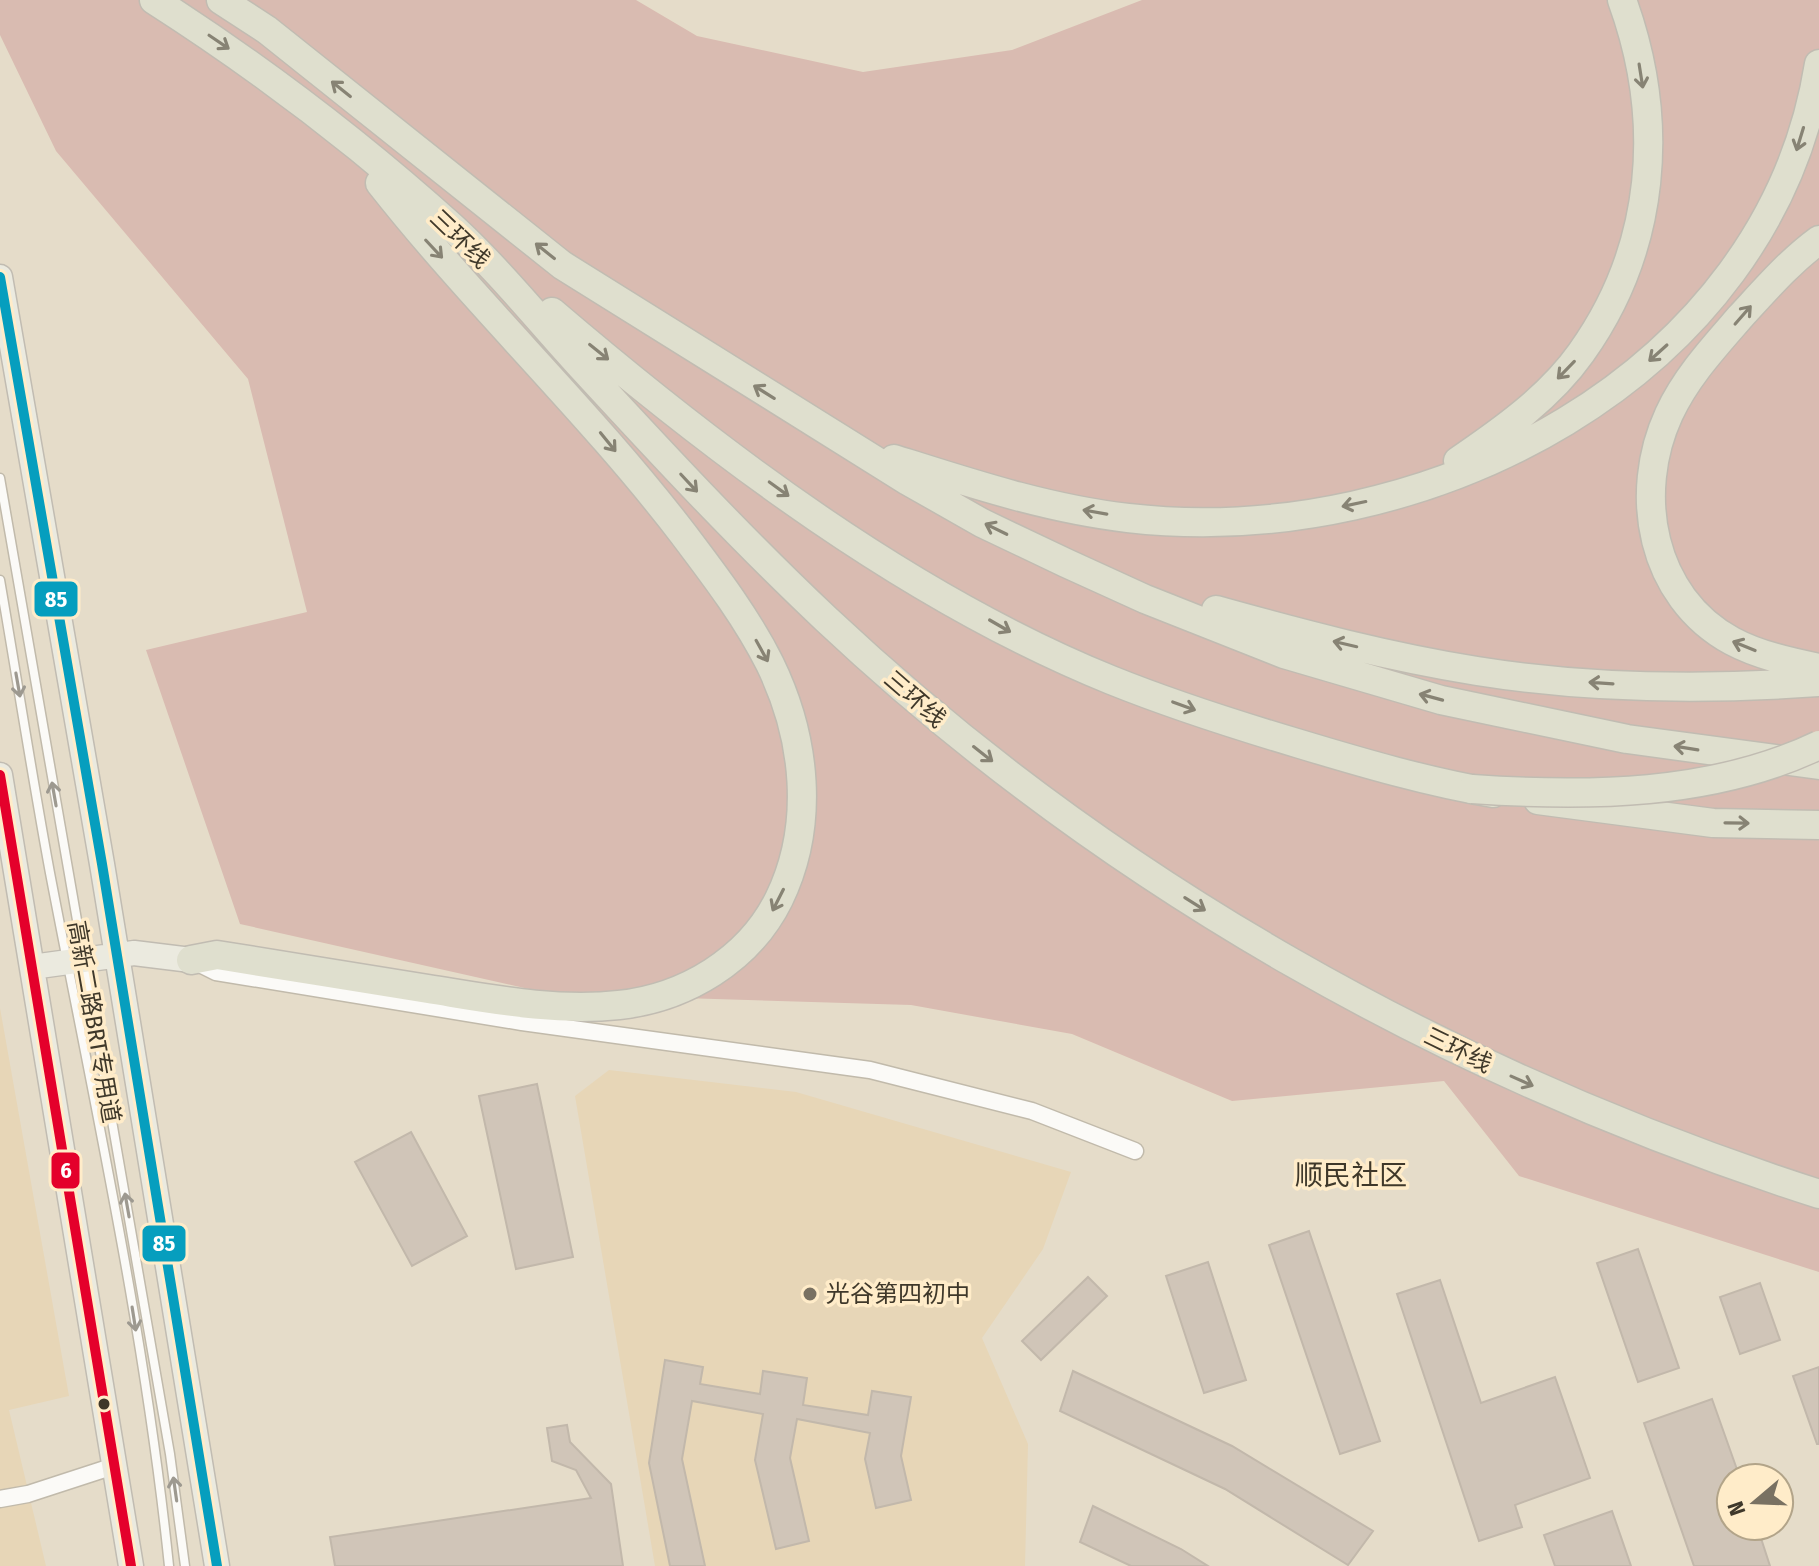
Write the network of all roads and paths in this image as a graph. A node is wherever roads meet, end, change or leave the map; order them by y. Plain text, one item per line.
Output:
1 (154, 0) edge
2 (221, 0) edge
3 (1622, 0) edge
4 (1819, 64) edge
5 (350, 145) junction
6 (454, 229) junction
7 (1819, 240) edge
8 (0, 277) edge
9 (830, 433) junction
10 (0, 478) edge
11 (1410, 491) junction
12 (1066, 563) junction
13 (0, 580) edge
14 (1819, 668) edge
15 (1819, 682) edge
16 (1819, 745) edge
17 (1819, 765) edge
18 (0, 775) edge
19 (1472, 789) junction
20 (1819, 825) edge
21 (116, 955) junction
22 (76, 960) junction
23 (191, 960) junction
24 (32, 967) junction
25 (1135, 1151) dead end
26 (1819, 1194) edge
27 (114, 1466) junction
28 (0, 1499) edge
29 (131, 1566) edge
30 (169, 1566) edge
31 (185, 1566) edge
32 (217, 1566) edge

1 -> 5 highway, 三环线
9 -> 2 highway, 三环线
3 -> 11 highway
4 -> 11 highway
5 - 6 highway, 三环线
5 -> 23 highway
6 -> 19 highway
6 -> 26 highway, 三环线
14 -> 7 highway
8 - 21 main road
11 -> 9 highway
12 -> 9 highway, 三环线
22 -> 10 lane, 高新二路BRT专用道
15 -> 12 highway
17 -> 12 highway, 三环线, bridge
13 -> 22 lane, 高新二路BRT专用道
16 - 19 highway, bridge
18 - 24 main road
19 -> 20 highway, bridge
21 - 22 main road
21 - 23 main road
21 - 32 main road
22 - 24 main road
22 -> 30 lane, 高新二路BRT专用道
31 -> 22 lane, 高新二路BRT专用道
23 - 25 street
24 - 27 main road
27 - 28 street
27 - 29 main road

